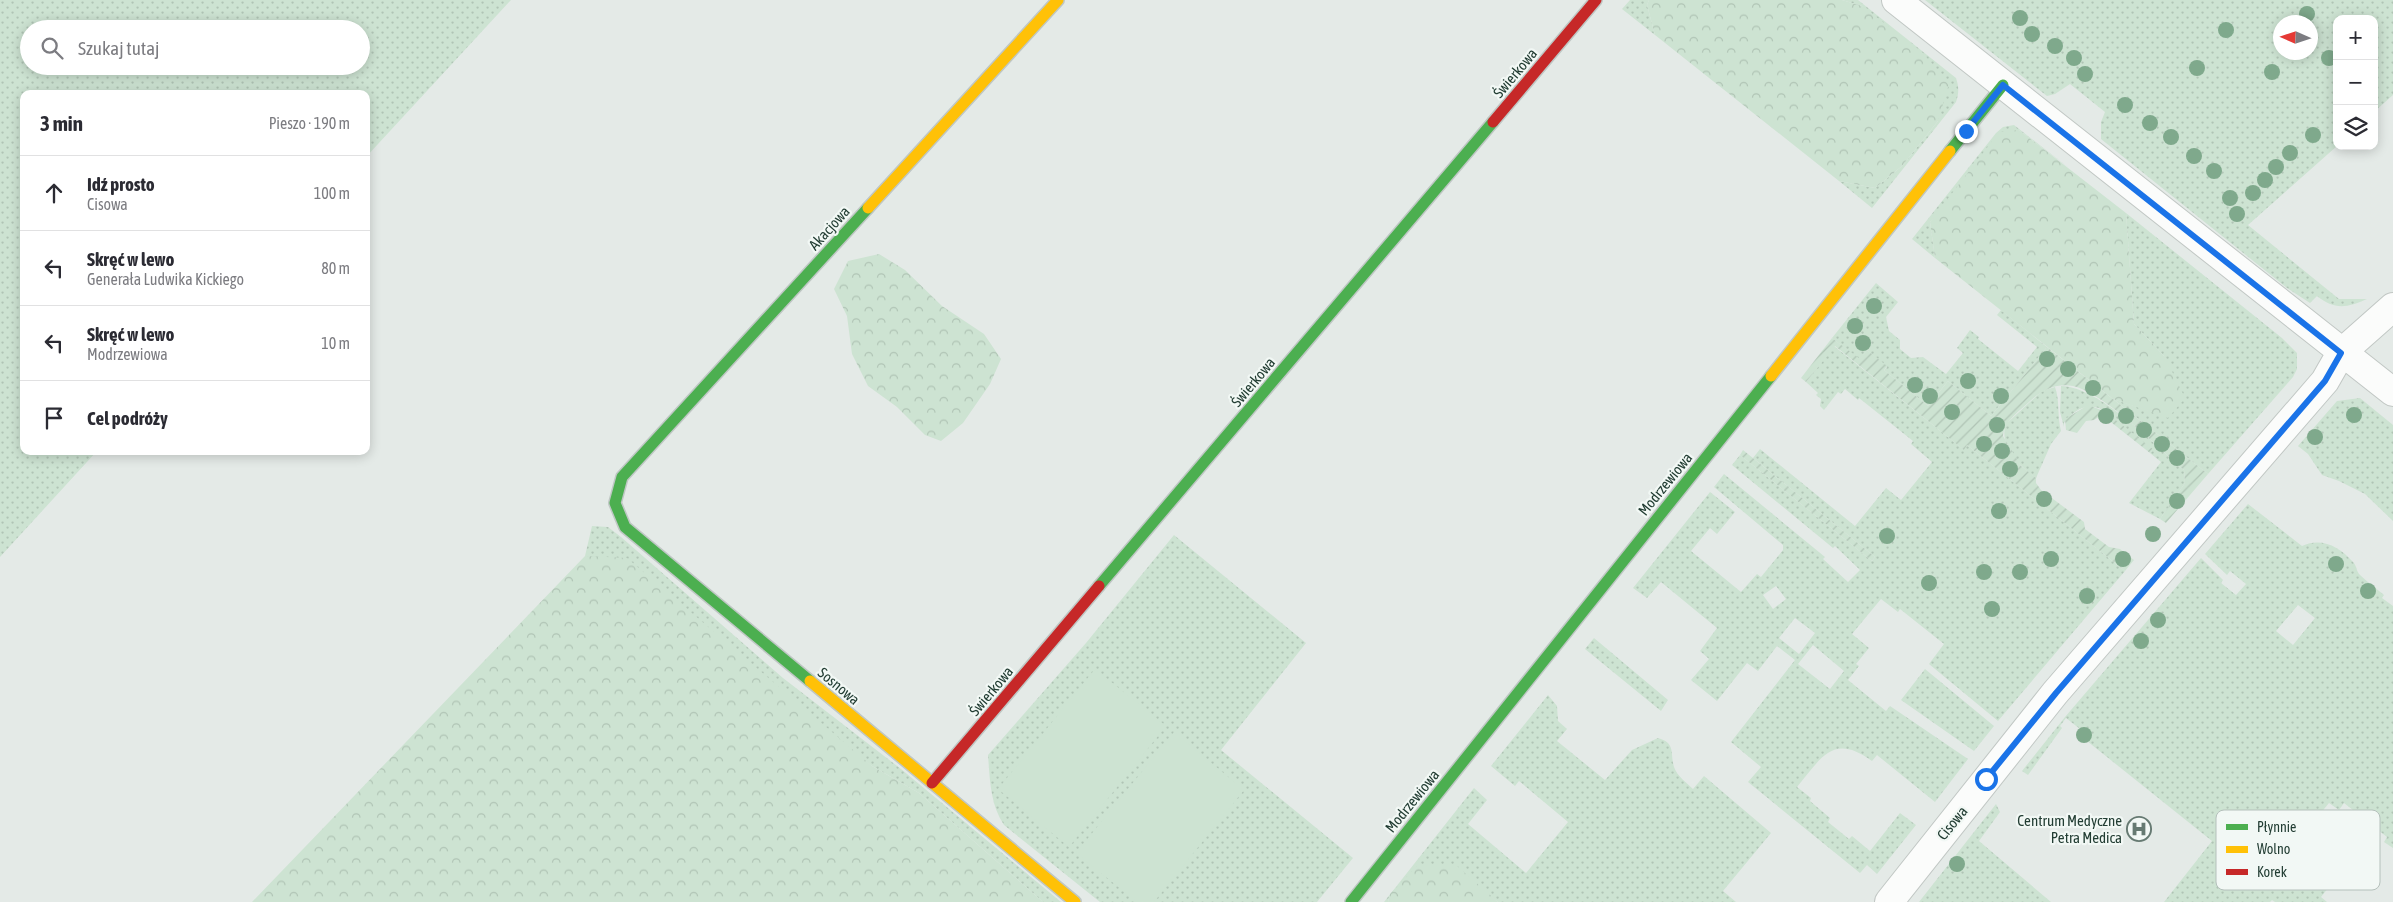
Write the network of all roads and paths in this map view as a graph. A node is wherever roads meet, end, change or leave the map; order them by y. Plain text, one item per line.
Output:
1 (1058, 0) edge
2 (1596, 0) edge
3 (1896, 0) edge
4 (2003, 85) junction
5 (2393, 307) edge
6 (2341, 353) junction
7 (2393, 392) edge
8 (622, 477) joint
9 (932, 783) junction
10 (1075, 902) edge
11 (1351, 902) edge
12 (1889, 902) edge

1 - 8 street, Akacjowa
2 - 9 street, Świerkowa
3 - 4 street
4 - 6 street
4 - 11 street, Modrzewiowa
5 - 6 street, Cisowa
6 - 7 street
6 - 12 street, Cisowa
8 - 9 street, Sosnowa
9 - 10 street, Sosnowa

